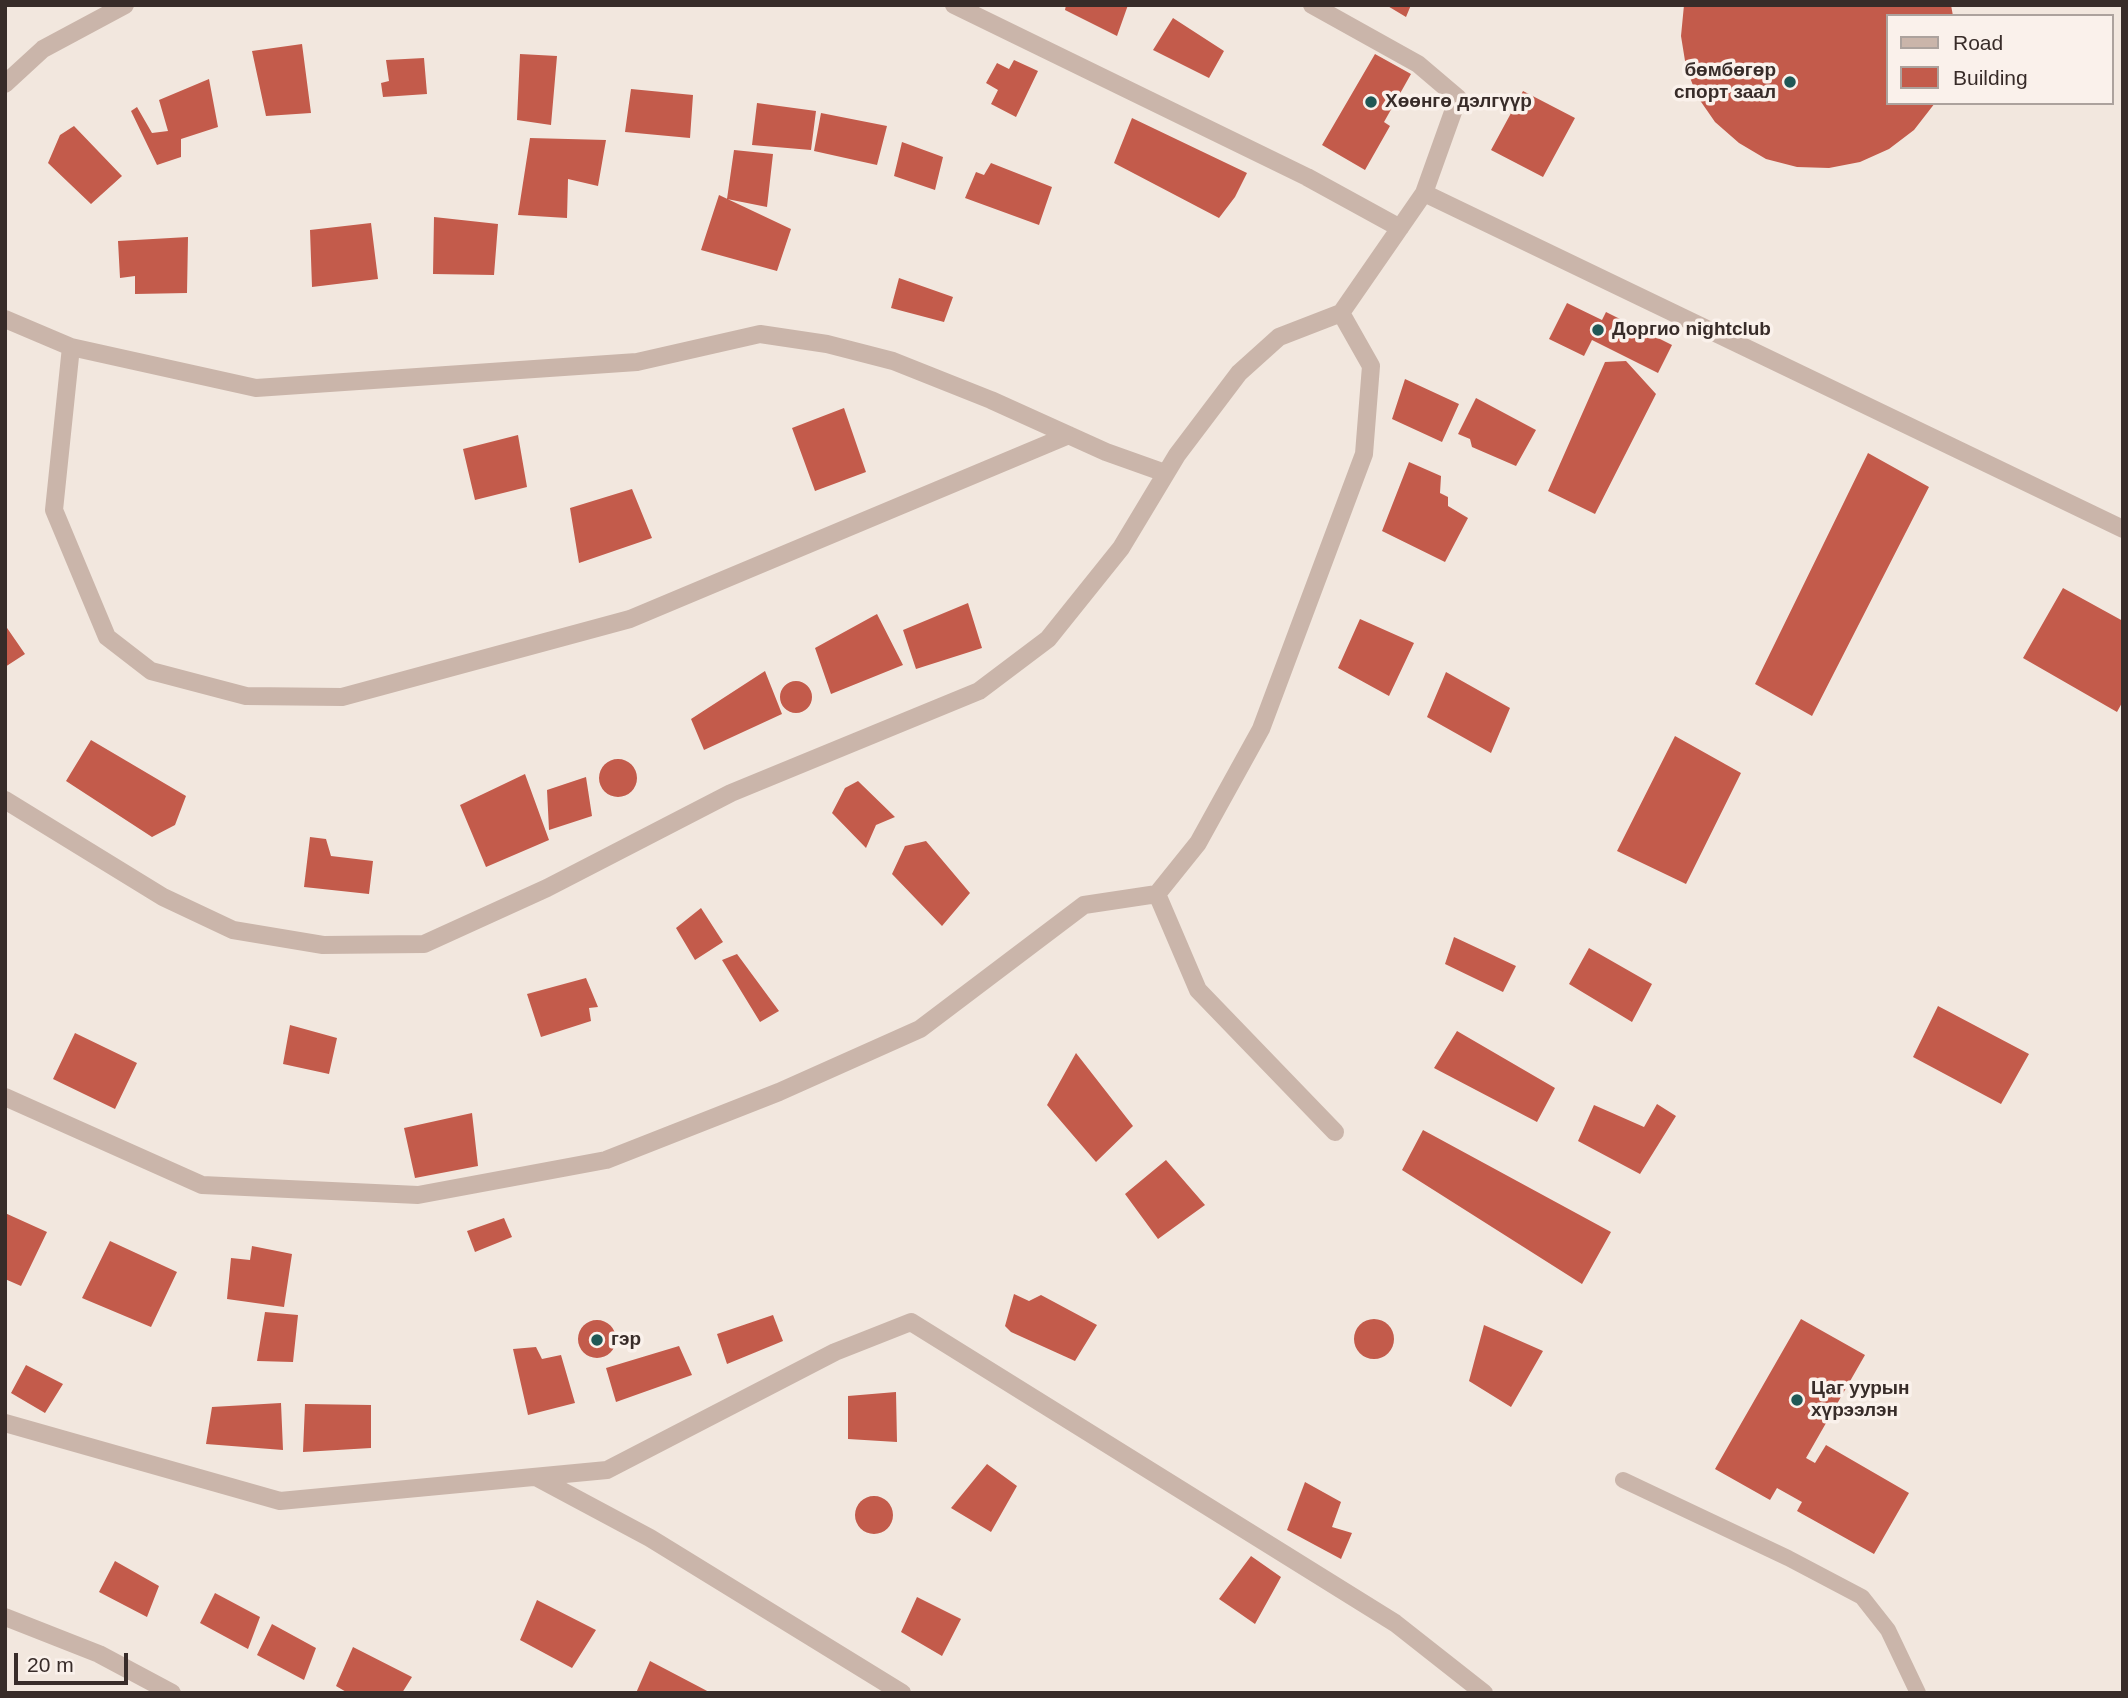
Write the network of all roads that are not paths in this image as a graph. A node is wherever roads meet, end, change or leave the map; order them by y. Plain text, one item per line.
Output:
1 (125, 5) edge
2 (954, 5) edge
3 (1312, 5) edge
4 (94, 14) edge
5 (5, 84) edge
6 (1424, 193) junction
7 (1400, 228) junction
8 (1341, 313) junction
9 (5, 319) edge
10 (71, 346) junction
11 (1069, 435) junction
12 (1165, 473) junction
13 (2123, 529) edge
14 (5, 800) edge
15 (1157, 894) junction
16 (5, 1097) edge
17 (1335, 1132) dead end
18 (5, 1423) edge
19 (536, 1476) junction
20 (1623, 1480) dead end
21 (5, 1617) edge
22 (172, 1693) edge
23 (902, 1693) edge
24 (1484, 1693) edge
25 (1918, 1693) edge

1 - 4 street
2 - 7 street
3 - 6 street
4 - 5 street
6 - 7 street
6 - 13 street
7 - 8 street
8 - 12 street
8 - 15 street
9 - 10 street
10 - 11 street
10 - 11 street
11 - 12 street
12 - 14 street
15 - 16 street
15 - 17 street
18 - 19 street
19 - 23 street
19 - 24 street
20 - 25 lane
21 - 22 street

